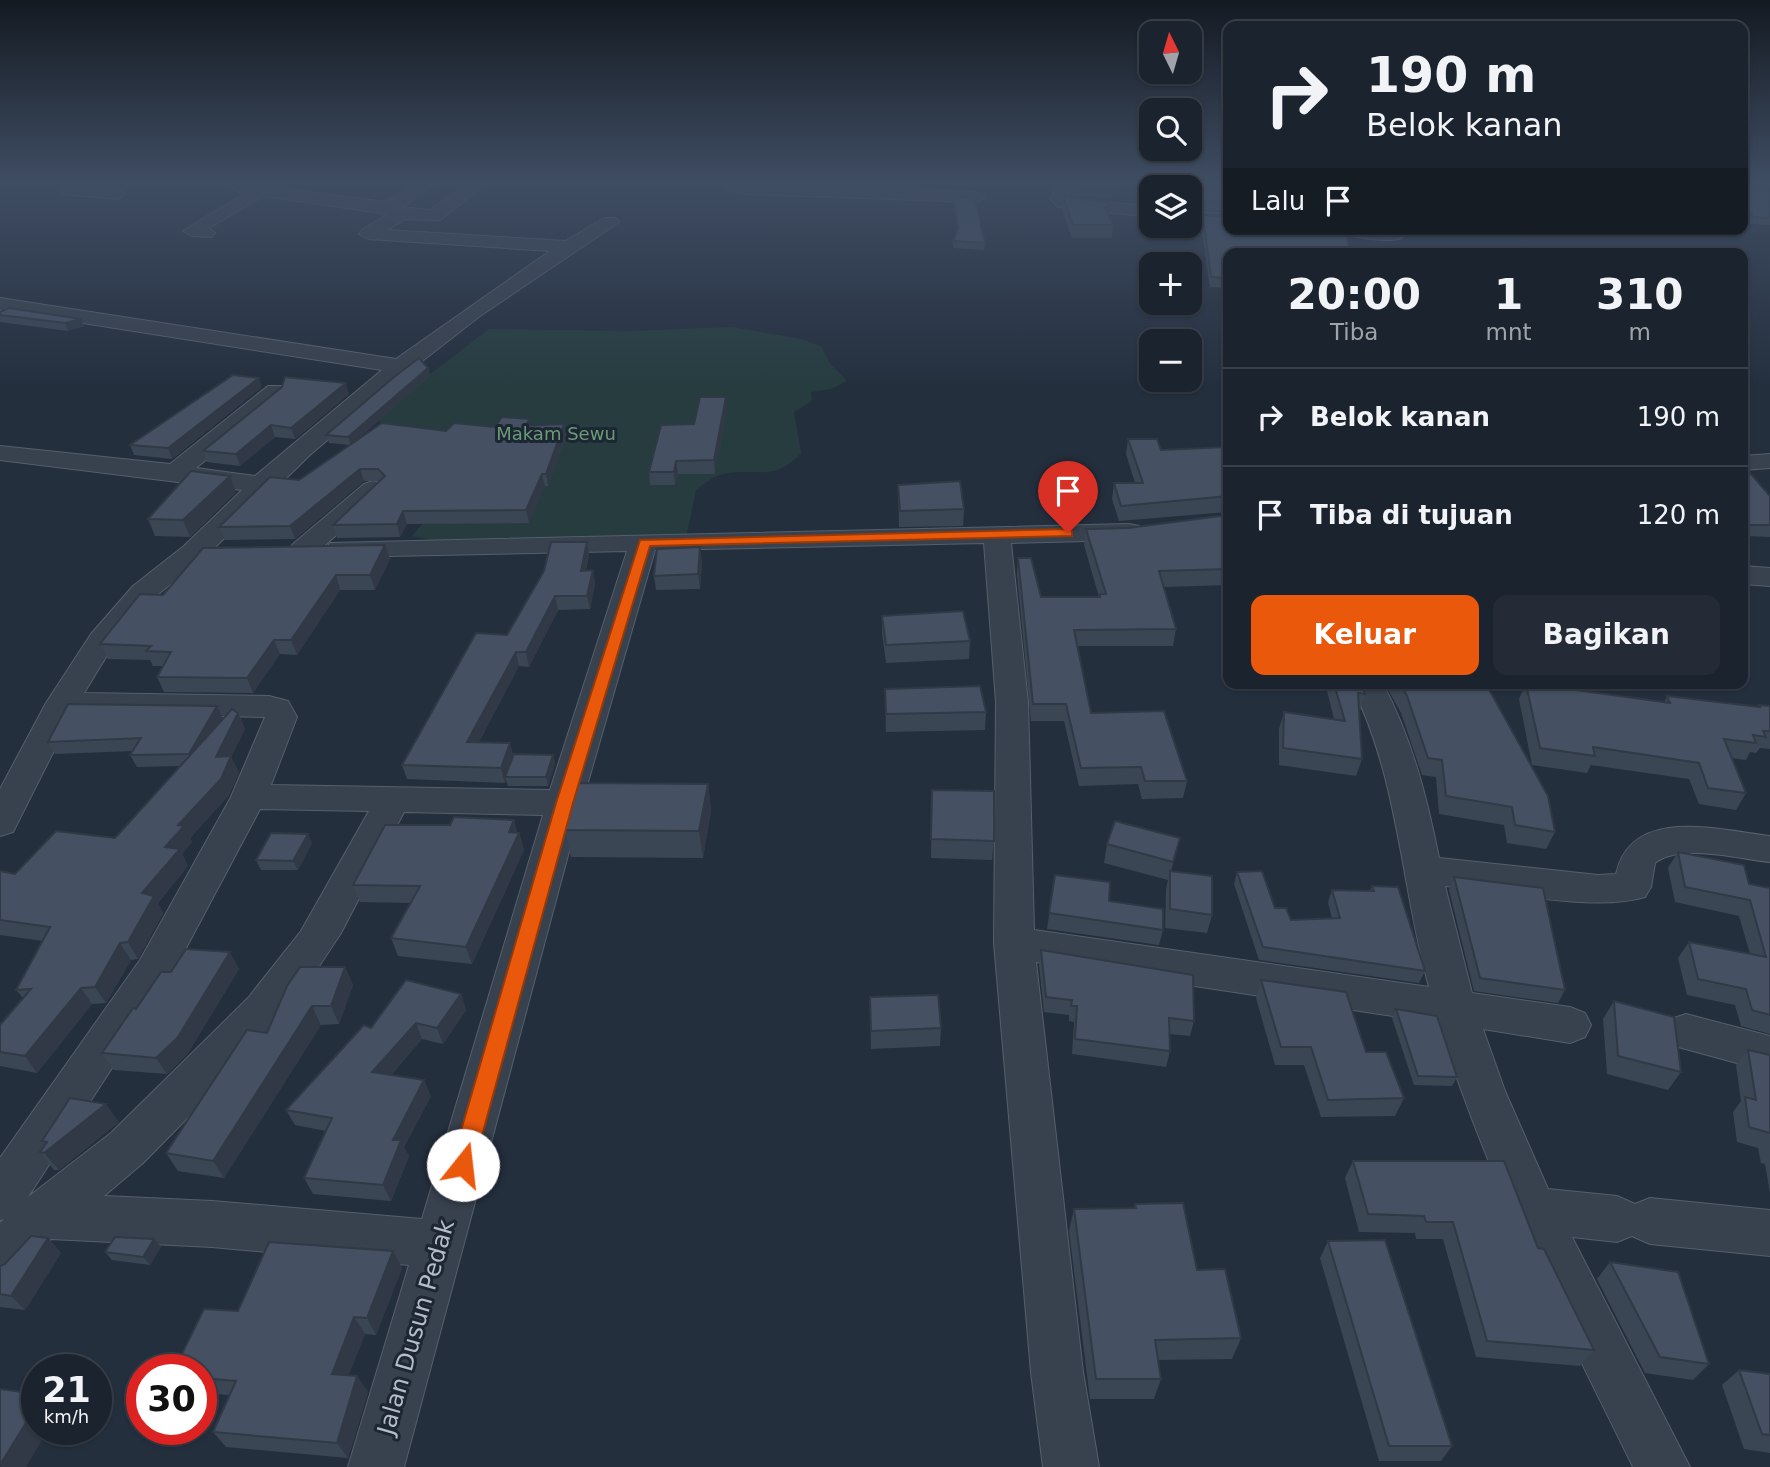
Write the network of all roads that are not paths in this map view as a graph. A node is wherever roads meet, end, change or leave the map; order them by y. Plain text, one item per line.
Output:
1 (563, 250) edge
2 (0, 304) edge
3 (397, 366) junction
4 (276, 391) edge
5 (0, 453) edge
6 (1770, 461) edge
7 (1748, 463) edge
8 (175, 472) junction
9 (261, 485) junction
10 (373, 489) edge
11 (1150, 530) edge
12 (997, 536) junction
13 (644, 542) junction
14 (276, 550) edge
15 (303, 550) junction
16 (235, 551) edge
17 (194, 552) junction
18 (1748, 575) edge
19 (1770, 577) edge
20 (1370, 689) edge
21 (62, 703) junction
22 (249, 797) junction
23 (393, 799) junction
24 (564, 803) junction
25 (0, 823) edge
26 (1770, 849) edge
27 (1423, 870) junction
28 (1014, 943) junction
29 (1455, 1008) junction
30 (1570, 1025) dead end
31 (1686, 1032) dead end
32 (1770, 1054) edge
33 (14, 1210) edge
34 (1536, 1210) junction
35 (1770, 1233) edge
36 (440, 1244) junction
37 (0, 1260) edge
38 (376, 1467) edge
39 (1071, 1467) edge
40 (1662, 1467) edge

1 - 3 street
2 - 3 street
3 - 9 street
4 - 8 street
5 - 8 street
6 - 7 street
8 - 9 street
9 - 17 street
10 - 15 street
11 - 12 street
12 - 13 street
12 - 28 street
13 - 15 street
13 - 24 street, Jalan Dusun Pedak
14 - 15 street
16 - 17 street
17 - 21 street
18 - 19 street
20 - 27 street
21 - 22 street
21 - 25 street
22 - 23 street
22 - 33 street
23 - 24 street
23 - 33 street
24 - 36 street, Jalan Dusun Pedak
26 - 27 street
27 - 29 street
28 - 29 street
28 - 39 street
29 - 30 street
29 - 34 street
31 - 32 street
33 - 36 street
33 - 37 street
34 - 35 street
34 - 40 street
36 - 38 street, Jalan Dusun Pedak

